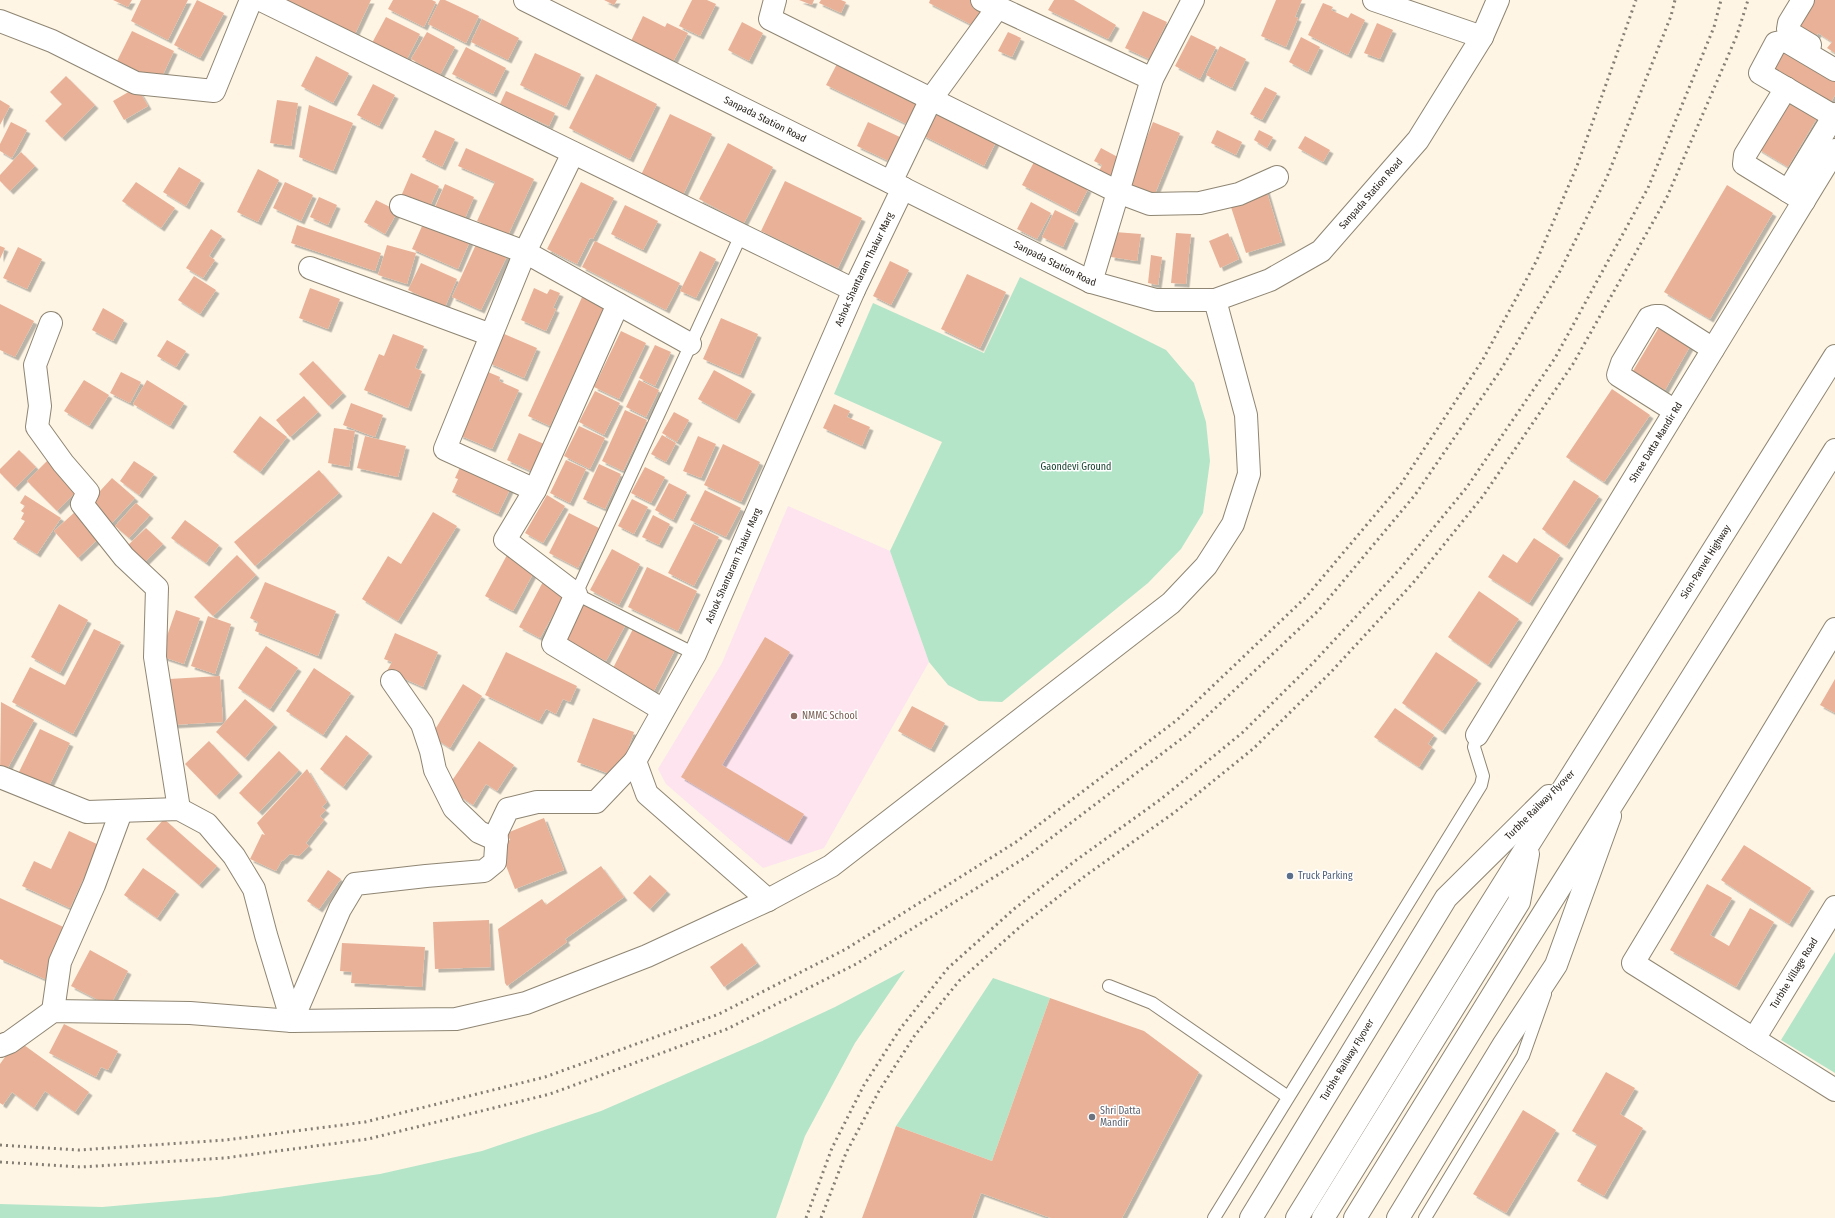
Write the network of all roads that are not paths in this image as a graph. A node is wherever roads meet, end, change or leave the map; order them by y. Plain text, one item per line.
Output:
1 (251, 0) edge
2 (261, 0) edge
3 (525, 0) edge
4 (775, 0) edge
5 (1193, 0) edge
6 (1374, 0) edge
7 (1498, 0) edge
8 (1803, 0) edge
9 (990, 4) edge
10 (2, 27) edge
11 (1482, 38) junction
12 (1835, 60) edge
13 (1835, 70) edge
14 (1152, 78) junction
15 (1786, 88) junction
16 (931, 99) junction
17 (1834, 116) edge
18 (1835, 150) edge
19 (573, 153) junction
20 (1278, 177) dead end
21 (897, 185) junction
22 (1118, 192) junction
23 (1796, 196) junction
24 (401, 206) dead end
25 (741, 235) junction
26 (525, 252) junction
27 (310, 268) dead end
28 (1091, 282) junction
29 (854, 290) junction
30 (1215, 300) junction
31 (618, 304) junction
32 (50, 323) dead end
33 (491, 335) junction
34 (690, 344) junction
35 (1713, 349) junction
36 (1835, 356) edge
37 (1675, 411) junction
38 (1835, 450) edge
39 (535, 490) junction
40 (576, 594) junction
41 (1835, 629) edge
42 (695, 654) junction
43 (1829, 654) edge
44 (392, 681) dead end
45 (663, 710) junction
46 (1477, 735) joint
47 (635, 761) junction
48 (1577, 768) junction
49 (0, 777) edge
50 (1618, 796) junction
51 (179, 809) junction
52 (121, 812) junction
53 (497, 840) junction
54 (1530, 841) junction
55 (768, 900) junction
56 (1835, 907) edge
57 (1556, 965) junction
58 (1109, 986) dead end
59 (53, 1011) junction
60 (292, 1021) junction
61 (1754, 1039) junction
62 (0, 1046) edge
63 (1835, 1090) edge
64 (1288, 1098) junction
65 (1214, 1218) edge
66 (1251, 1218) edge
67 (1297, 1218) edge
68 (1322, 1218) edge
69 (1356, 1218) edge
70 (1398, 1218) edge
71 (1425, 1218) edge

1 - 10 main road
2 - 19 main road
3 - 21 main road, Sanpada Station Road
4 - 16 main road
5 - 14 main road
6 - 11 main road
7 - 11 main road, Sanpada Station Road
8 - 12 main road
9 - 14 main road
9 - 16 main road, Ashok Shantaram Thakur Marg
11 - 30 main road, Sanpada Station Road
13 - 15 main road
14 - 22 main road
15 - 17 main road
15 - 23 main road
16 - 21 main road, Ashok Shantaram Thakur Marg
16 - 22 main road
17 - 23 main road
18 - 23 main road, Shree Datta Mandir Rd
19 - 25 main road
19 - 26 main road
20 - 22 main road
21 - 28 main road, Sanpada Station Road
21 - 29 main road, Ashok Shantaram Thakur Marg
22 - 28 main road
23 - 35 main road, Shree Datta Mandir Rd
24 - 26 main road
25 - 29 main road
25 - 34 lane
26 - 31 main road
26 - 33 main road
27 - 33 main road
28 - 30 main road, Sanpada Station Road
29 - 42 main road, Ashok Shantaram Thakur Marg
30 - 55 main road
31 - 34 main road
31 - 39 main road
32 - 51 main road
33 - 39 main road
34 - 40 lane
35 - 37 main road, Shree Datta Mandir Rd
35 - 37 main road
36 - 48 main road, Sion-Panvel Highway
37 - 46 main road, Shree Datta Mandir Rd
38 - 50 main road
39 - 40 main road
40 - 42 lane
40 - 45 main road
41 - 43 main road
42 - 45 main road, Ashok Shantaram Thakur Marg
43 - 61 main road
44 - 53 main road
45 - 47 main road, Ashok Shantaram Thakur Marg
46 - 64 lane
47 - 53 main road, Ashok Shantaram Thakur Marg
47 - 55 main road
48 - 54 main road, Turbhe Railway Flyover
48 - 66 main road, Turbhe Railway Flyover
49 - 52 main road
50 - 57 main road
50 - 69 main road
51 - 52 main road
51 - 60 main road
52 - 59 main road
53 - 60 main road
54 - 67 main road, Turbhe Railway Flyover
54 - 68 main road
55 - 60 main road
56 - 61 main road, Turbhe Village Road
57 - 70 main road
57 - 71 lane
58 - 64 lane
59 - 60 main road
59 - 62 main road
61 - 63 main road
64 - 65 lane

